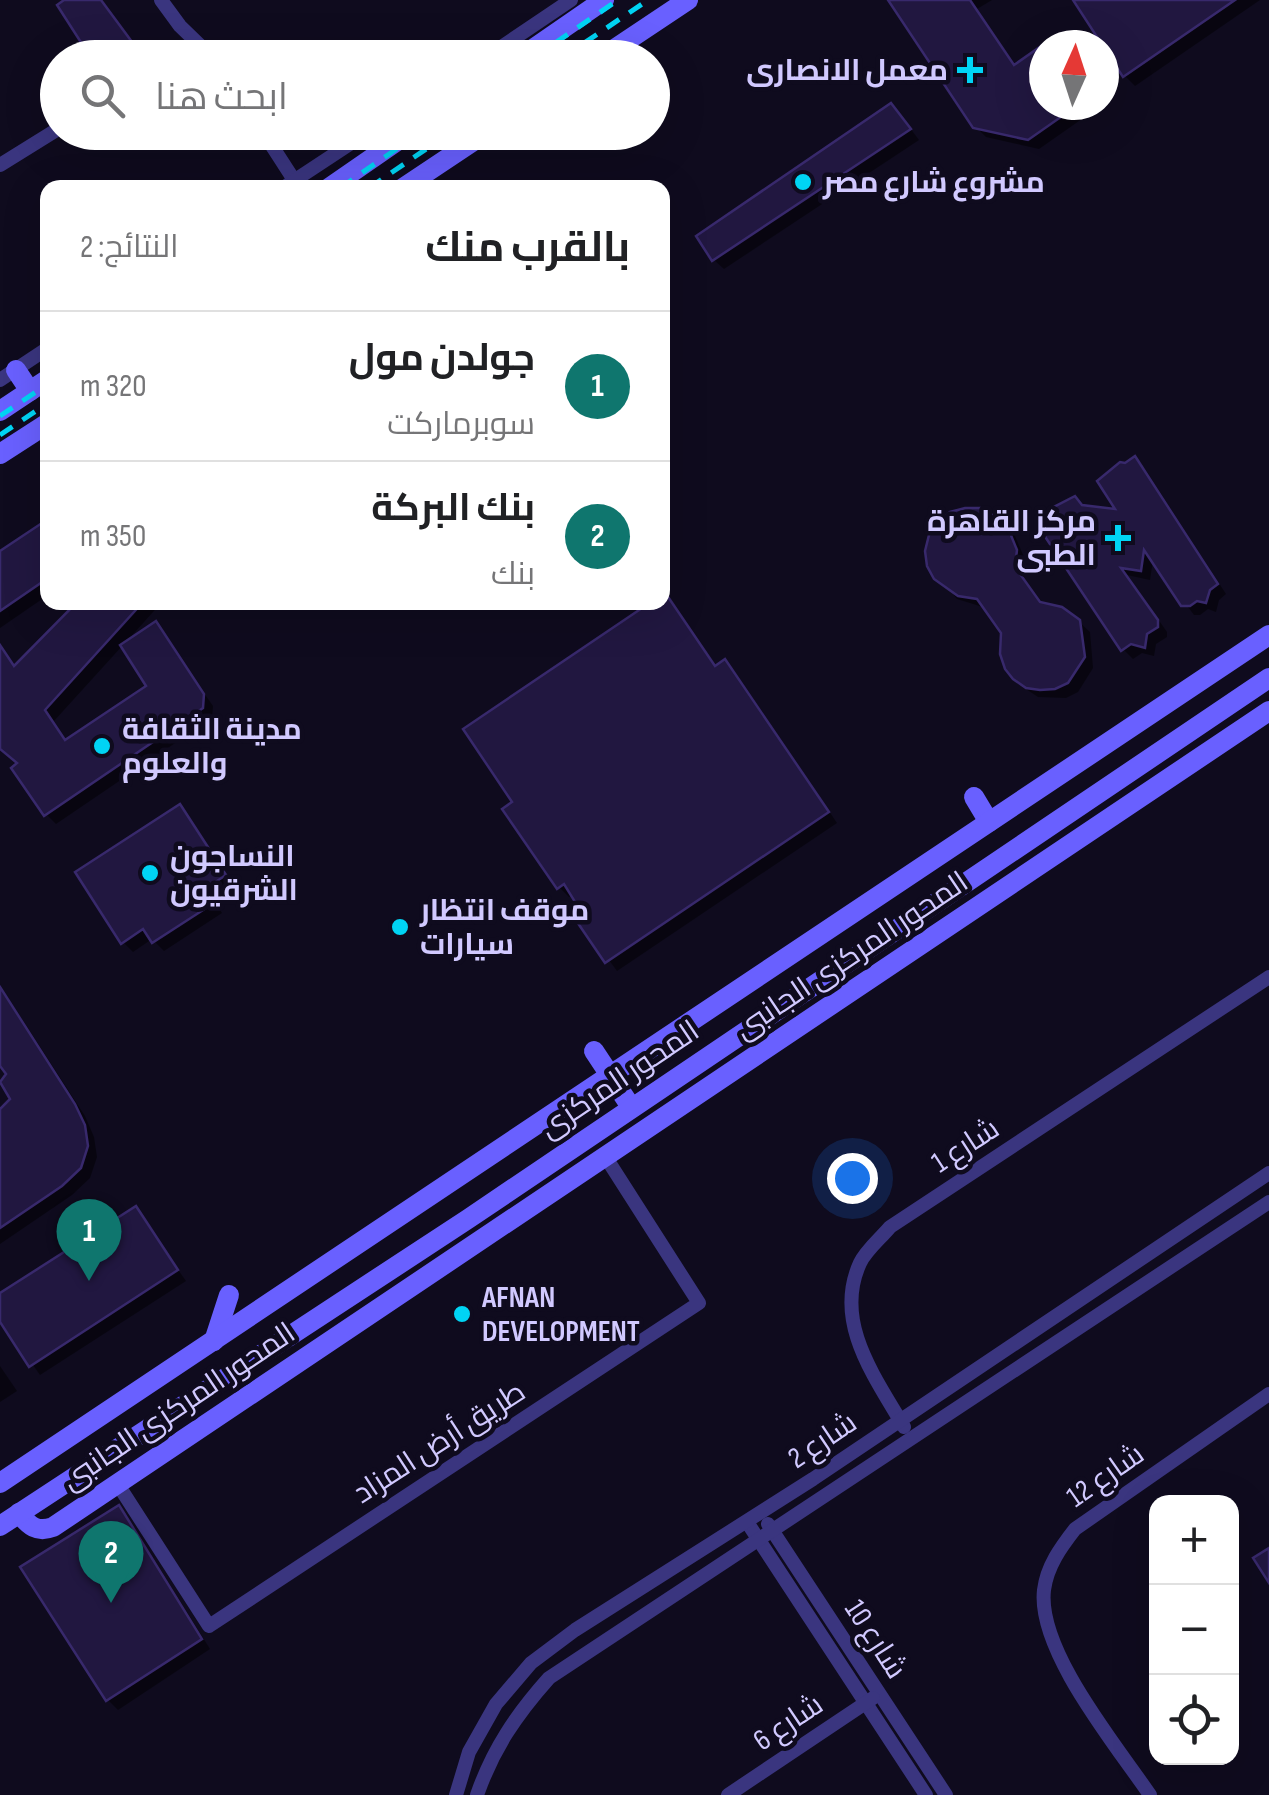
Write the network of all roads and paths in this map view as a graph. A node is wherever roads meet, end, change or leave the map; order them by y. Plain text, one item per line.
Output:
1 (161, 0) edge
2 (572, 0) edge
3 (604, 0) edge
4 (688, 0) edge
5 (194, 40) edge
6 (512, 40) edge
7 (546, 40) edge
8 (628, 40) edge
9 (40, 141) edge
10 (272, 150) edge
11 (341, 150) edge
12 (384, 150) edge
13 (460, 150) edge
14 (0, 165) edge
15 (287, 180) edge
16 (295, 180) edge
17 (341, 180) edge
18 (415, 180) edge
19 (40, 353) edge
20 (8, 375) edge
21 (39, 385) edge
22 (0, 411) edge
23 (40, 428) edge
24 (0, 454) edge
25 (1269, 635) edge
26 (1269, 678) edge
27 (1269, 712) edge
28 (974, 798) dead end
29 (989, 822) junction
30 (956, 845) junction
31 (1000, 861) junction
32 (866, 903) junction
33 (910, 919) junction
34 (1269, 978) edge
35 (594, 1051) dead end
36 (610, 1078) junction
37 (631, 1106) junction
38 (605, 1156) junction
39 (1269, 1173) edge
40 (1269, 1202) edge
41 (458, 1225) junction
42 (457, 1256) junction
43 (228, 1295) dead end
44 (214, 1341) junction
45 (1269, 1394) edge
46 (900, 1421) junction
47 (910, 1439) junction
48 (0, 1483) edge
49 (117, 1483) junction
50 (19, 1513) junction
51 (754, 1518) junction
52 (0, 1526) edge
53 (772, 1530) junction
54 (758, 1539) junction
55 (879, 1694) junction
56 (865, 1704) junction
57 (469, 1752) junction
58 (489, 1760) junction
59 (456, 1795) edge
60 (477, 1795) edge
61 (728, 1795) edge
62 (926, 1795) edge
63 (946, 1795) edge
64 (1150, 1795) edge

1 - 5 street
2 - 6 street
3 - 7 main road
4 - 8 main road
9 - 14 street
10 - 15 street
11 - 16 street
12 - 17 main road
13 - 18 main road
19 - 20 street
20 - 21 main road
21 - 22 main road
23 - 24 main road
25 - 29 main road, المحور المركزى
26 - 31 main road, المحور المركزى
27 - 38 main road, المحور المركزى الجانبى
28 - 29 main road
29 - 30 main road, المحور المركزى
30 - 31 main road
30 - 32 main road, المحور المركزى
31 - 33 main road, المحور المركزى
32 - 33 main road
32 - 36 main road, المحور المركزى
33 - 37 main road, المحور المركزى
34 - 46 street, شارع 1
35 - 36 main road
36 - 37 main road
36 - 44 main road, المحور المركزى
37 - 41 main road, المحور المركزى
38 - 42 main road, المحور المركزى الجانبى
38 - 49 street, طريق أرض المزاد
39 - 46 street, شارع 2
40 - 47 street, شارع 2
41 - 42 main road
41 - 50 main road, المحور المركزى
42 - 49 main road, المحور المركزى الجانبى
43 - 44 main road
44 - 48 main road, المحور المركزى
45 - 64 street, شارع 12
46 - 47 street, شارع 1
46 - 51 street, شارع 2
47 - 53 street, شارع 2
49 - 50 main road, المحور المركزى الجانبى
50 - 52 main road, المحور المركزى
51 - 53 street, شارع 10
51 - 54 street, شارع 10
51 - 57 street, شارع 2
53 - 54 street, شارع 2
53 - 55 street, شارع 10
54 - 56 street, شارع 10
54 - 58 street, شارع 2
55 - 56 street, شارع 6
55 - 63 street, شارع 10
56 - 61 street, شارع 6
56 - 62 street, شارع 10
57 - 58 street
57 - 59 street, شارع 2
58 - 60 street, شارع 2

